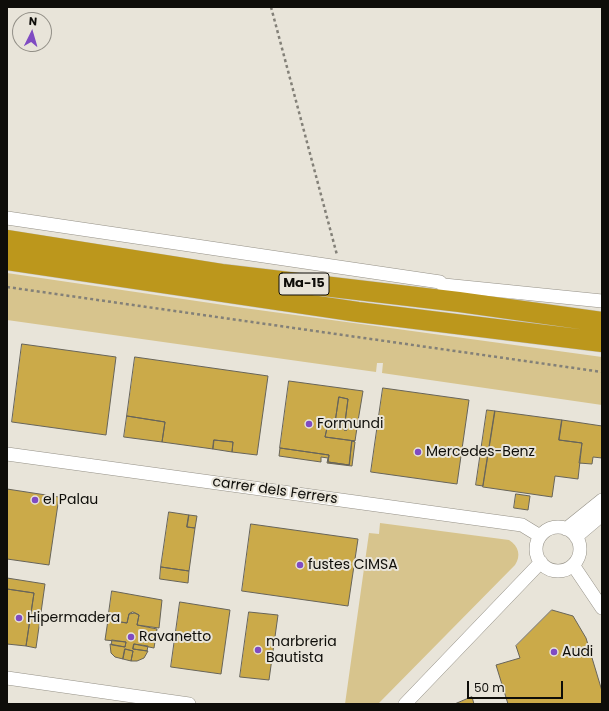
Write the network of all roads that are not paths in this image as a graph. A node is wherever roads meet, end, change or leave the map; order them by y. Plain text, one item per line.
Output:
1 (7, 218) edge
2 (7, 240) edge
3 (7, 260) edge
4 (444, 285) junction
5 (602, 301) edge
6 (459, 302) junction
7 (602, 322) edge
8 (602, 342) edge
9 (7, 454) edge
10 (602, 500) edge
11 (602, 515) edge
12 (571, 533) junction
13 (540, 536) junction
14 (541, 562) junction
15 (573, 565) junction
16 (602, 608) edge
17 (7, 678) edge
18 (189, 704) edge
19 (406, 704) edge

1 - 4 street
2 - 6 highway, Ma-15
3 - 8 highway, Ma-15
4 - 5 street
4 - 6 street
6 - 7 highway, Ma-15
9 - 13 street, carrer dels Ferrers
10 - 12 street
11 - 12 street
12 - 13 street
12 - 15 street
13 - 14 street
14 - 15 street
14 - 19 street
15 - 16 street
17 - 18 street

